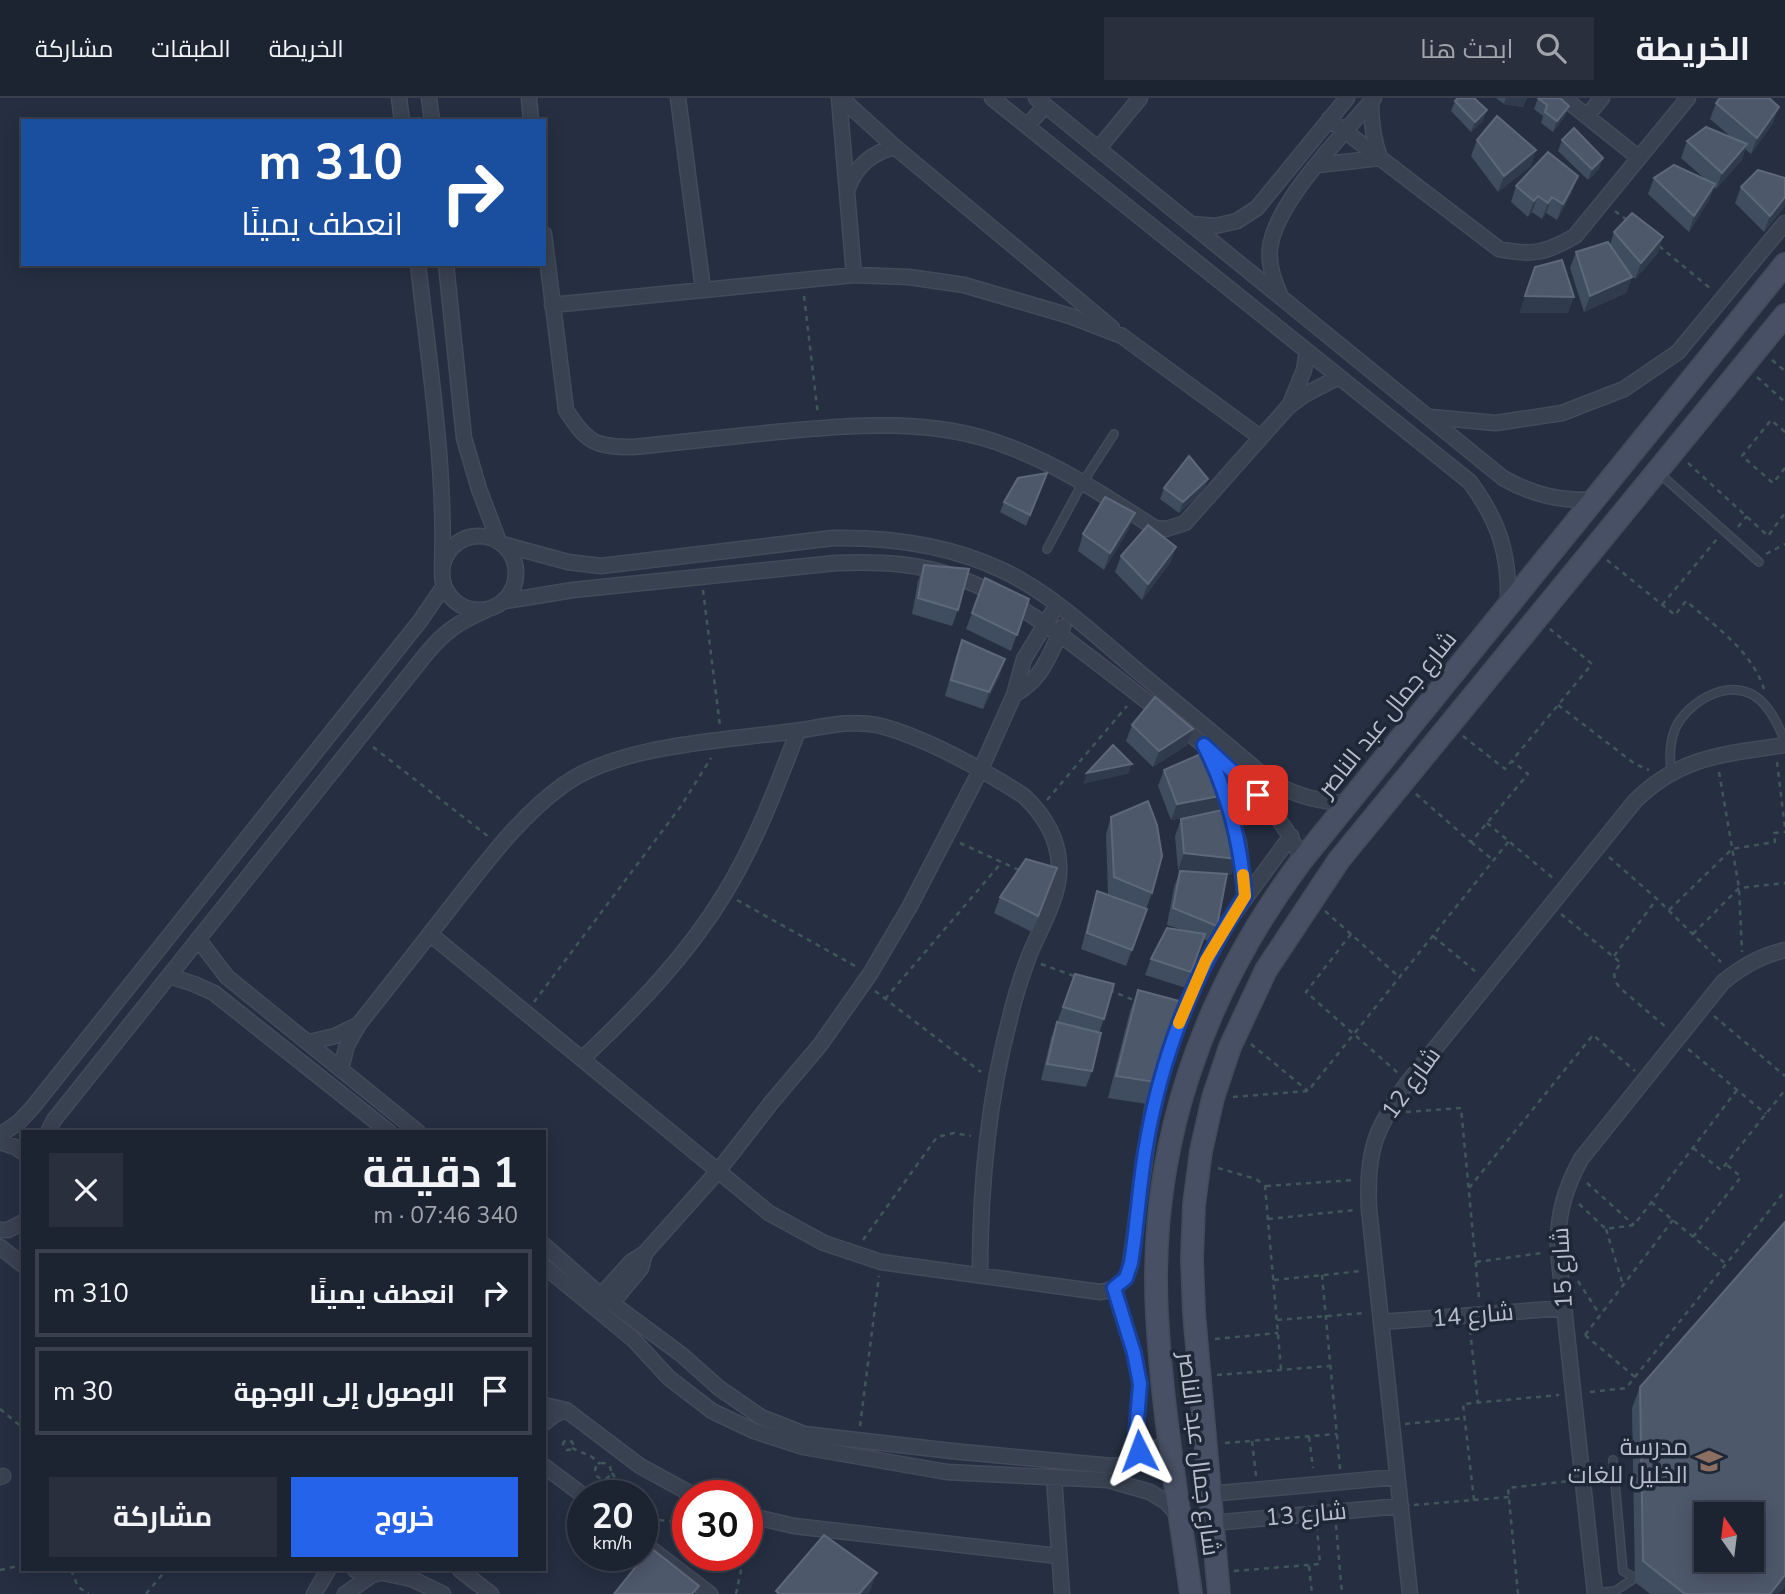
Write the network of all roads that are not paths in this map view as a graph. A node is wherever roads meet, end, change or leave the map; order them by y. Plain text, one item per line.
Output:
1 (400, 98) edge
2 (429, 98) edge
3 (529, 98) edge
4 (678, 98) edge
5 (840, 98) edge
6 (992, 98) edge
7 (1140, 98) edge
8 (1347, 98) edge
9 (1564, 98) edge
10 (1602, 98) edge
11 (1688, 98) edge
12 (1372, 100) edge
13 (1040, 102) edge
14 (1587, 116) junction
15 (402, 119) edge
16 (432, 119) edge
17 (531, 119) edge
18 (1329, 119) junction
19 (1027, 126) junction
20 (1346, 132) junction
21 (895, 147) junction
22 (1098, 149) junction
23 (1380, 158) junction
24 (1639, 158) junction
25 (1318, 165) junction
26 (847, 191) junction
27 (1785, 223) edge
28 (1191, 224) junction
29 (546, 252) edge
30 (418, 266) edge
31 (446, 266) edge
32 (1784, 266) edge
33 (854, 275) junction
34 (703, 289) junction
35 (1280, 296) junction
36 (552, 305) junction
37 (1785, 315) edge
38 (1122, 336) junction
39 (1307, 351) junction
40 (1339, 377) junction
41 (1289, 407) junction
42 (1430, 417) junction
43 (1114, 434) dead end
44 (1260, 437) junction
45 (1484, 464) junction
46 (1657, 471) junction
47 (1083, 482) junction
48 (1470, 482) junction
49 (1595, 500) junction
50 (501, 543) junction
51 (1047, 549) dead end
52 (1759, 562) road end
53 (442, 568) junction
54 (444, 586) junction
55 (505, 601) junction
56 (1508, 607) junction
57 (1063, 609) junction
58 (486, 610) junction
59 (1046, 624) junction
60 (1059, 634) junction
61 (1014, 695) junction
62 (798, 731) junction
63 (1782, 744) edge
64 (1204, 745) junction
65 (1256, 768) junction
66 (980, 771) junction
67 (1671, 772) junction
68 (1245, 783) junction
69 (1348, 803) junction
70 (1291, 836) junction
71 (1302, 860) junction
72 (1245, 896) junction
73 (430, 934) junction
74 (198, 939) junction
75 (1785, 950) edge
76 (169, 976) junction
77 (244, 991) junction
78 (232, 1006) junction
79 (359, 1024) junction
80 (309, 1042) junction
81 (582, 1059) junction
82 (341, 1068) junction
83 (49, 1130) edge
84 (387, 1130) edge
85 (416, 1130) edge
86 (0, 1135) edge
87 (0, 1142) edge
88 (21, 1151) edge
89 (719, 1170) junction
90 (21, 1223) edge
91 (0, 1230) edge
92 (0, 1247) edge
93 (546, 1247) edge
94 (21, 1263) edge
95 (546, 1268) edge
96 (980, 1275) junction
97 (1114, 1288) junction
98 (611, 1302) junction
99 (1564, 1308) junction
100 (1380, 1317) junction
101 (610, 1321) junction
102 (546, 1405) edge
103 (566, 1410) junction
104 (546, 1421) edge
105 (1169, 1447) junction
106 (952, 1451) junction
107 (1613, 1460) dead end
108 (546, 1468) edge
109 (947, 1472) junction
110 (1110, 1473) junction
111 (1054, 1477) junction
112 (1397, 1477) junction
113 (567, 1483) edge
114 (672, 1483) edge
115 (1209, 1494) junction
116 (1401, 1506) junction
117 (1180, 1517) junction
118 (763, 1519) edge
119 (1212, 1522) junction
120 (658, 1554) edge
121 (1058, 1556) junction
122 (327, 1571) edge
123 (364, 1571) edge
124 (461, 1571) edge
125 (382, 1573) edge
126 (314, 1594) edge
127 (345, 1594) edge
128 (443, 1594) edge
129 (491, 1594) edge
130 (710, 1594) edge
131 (1062, 1594) edge
132 (1191, 1594) edge
133 (1219, 1594) edge
134 (1410, 1594) edge
135 (1595, 1594) edge

1 - 15 street
2 - 16 street
3 - 17 street
4 - 34 street
5 - 21 street
5 - 26 street
6 - 19 street
7 - 22 street
8 - 18 street
9 - 14 street
10 - 14 street
11 - 24 street
12 - 20 street
12 - 23 street
13 - 19 street
13 - 22 street
14 - 24 street
18 - 20 street
18 - 28 street
19 - 39 street
20 - 23 street
20 - 25 street
21 - 26 street
21 - 38 street
22 - 28 street
23 - 24 street
23 - 25 street
25 - 35 street
26 - 33 street
27 - 42 street
28 - 35 street
29 - 36 street
30 - 53 street
31 - 50 street
32 - 49 main road, شارع جمال عبد الناصر
33 - 34 street
33 - 38 street
34 - 36 street
35 - 42 street
36 - 47 street
37 - 46 main road, شارع جمال عبد الناصر
38 - 44 street
39 - 40 street
39 - 41 street
40 - 41 street
40 - 48 street
41 - 44 street
42 - 45 street
43 - 47 lane
44 - 47 street
45 - 48 street
45 - 49 street
46 - 52 lane
46 - 115 main road, شارع جمال عبد الناصر
47 - 51 lane
48 - 56 street
49 - 56 main road, شارع جمال عبد الناصر
50 - 53 street
50 - 55 street
50 - 57 street
53 - 54 street
54 - 58 street
54 - 86 street
55 - 58 street
55 - 59 street
56 - 69 main road, شارع جمال عبد الناصر
57 - 59 street
57 - 60 street
57 - 65 street
58 - 74 street
59 - 60 street
59 - 61 street
60 - 61 street
60 - 64 street
61 - 66 street
62 - 66 street
62 - 73 street
62 - 81 street
63 - 67 street, شارع 12
63 - 67 lane
64 - 68 street
64 - 72 street
65 - 68 street
65 - 69 street
66 - 89 street
66 - 96 street
67 - 100 street, شارع 12
68 - 70 street
69 - 71 main road, شارع جمال عبد الناصر
70 - 71 street
70 - 72 street
71 - 105 main road, شارع جمال عبد الناصر
72 - 97 street
73 - 79 street
73 - 81 street
74 - 76 street
74 - 77 street
75 - 99 street, شارع 15
76 - 78 street
76 - 83 street
77 - 78 street
77 - 80 street
78 - 84 street
79 - 80 street
79 - 82 street
80 - 82 street
81 - 89 street
82 - 85 street
87 - 88 street
89 - 96 street
89 - 98 street
90 - 91 street
92 - 94 street
93 - 98 street
95 - 101 street
96 - 97 street
97 - 105 street
98 - 101 street
98 - 106 street
99 - 100 street, شارع 14
99 - 135 street, شارع 15
100 - 112 street, شارع 12
101 - 109 street
102 - 103 street
103 - 104 street
103 - 114 street
105 - 110 street
105 - 117 main road, شارع جمال عبد الناصر
106 - 109 street
106 - 110 street
107 - 135 lane
108 - 113 street
109 - 111 street
110 - 111 street
110 - 117 street
111 - 121 street
112 - 115 street, شارع 13
112 - 116 street, شارع 12
115 - 119 main road, شارع جمال عبد الناصر
116 - 119 street, شارع 13
116 - 134 street, شارع 12
117 - 132 main road, شارع جمال عبد الناصر
118 - 121 street
119 - 133 main road, شارع جمال عبد الناصر
120 - 130 street
121 - 131 street
122 - 126 street
123 - 125 street
124 - 129 street
125 - 127 street
125 - 128 street

